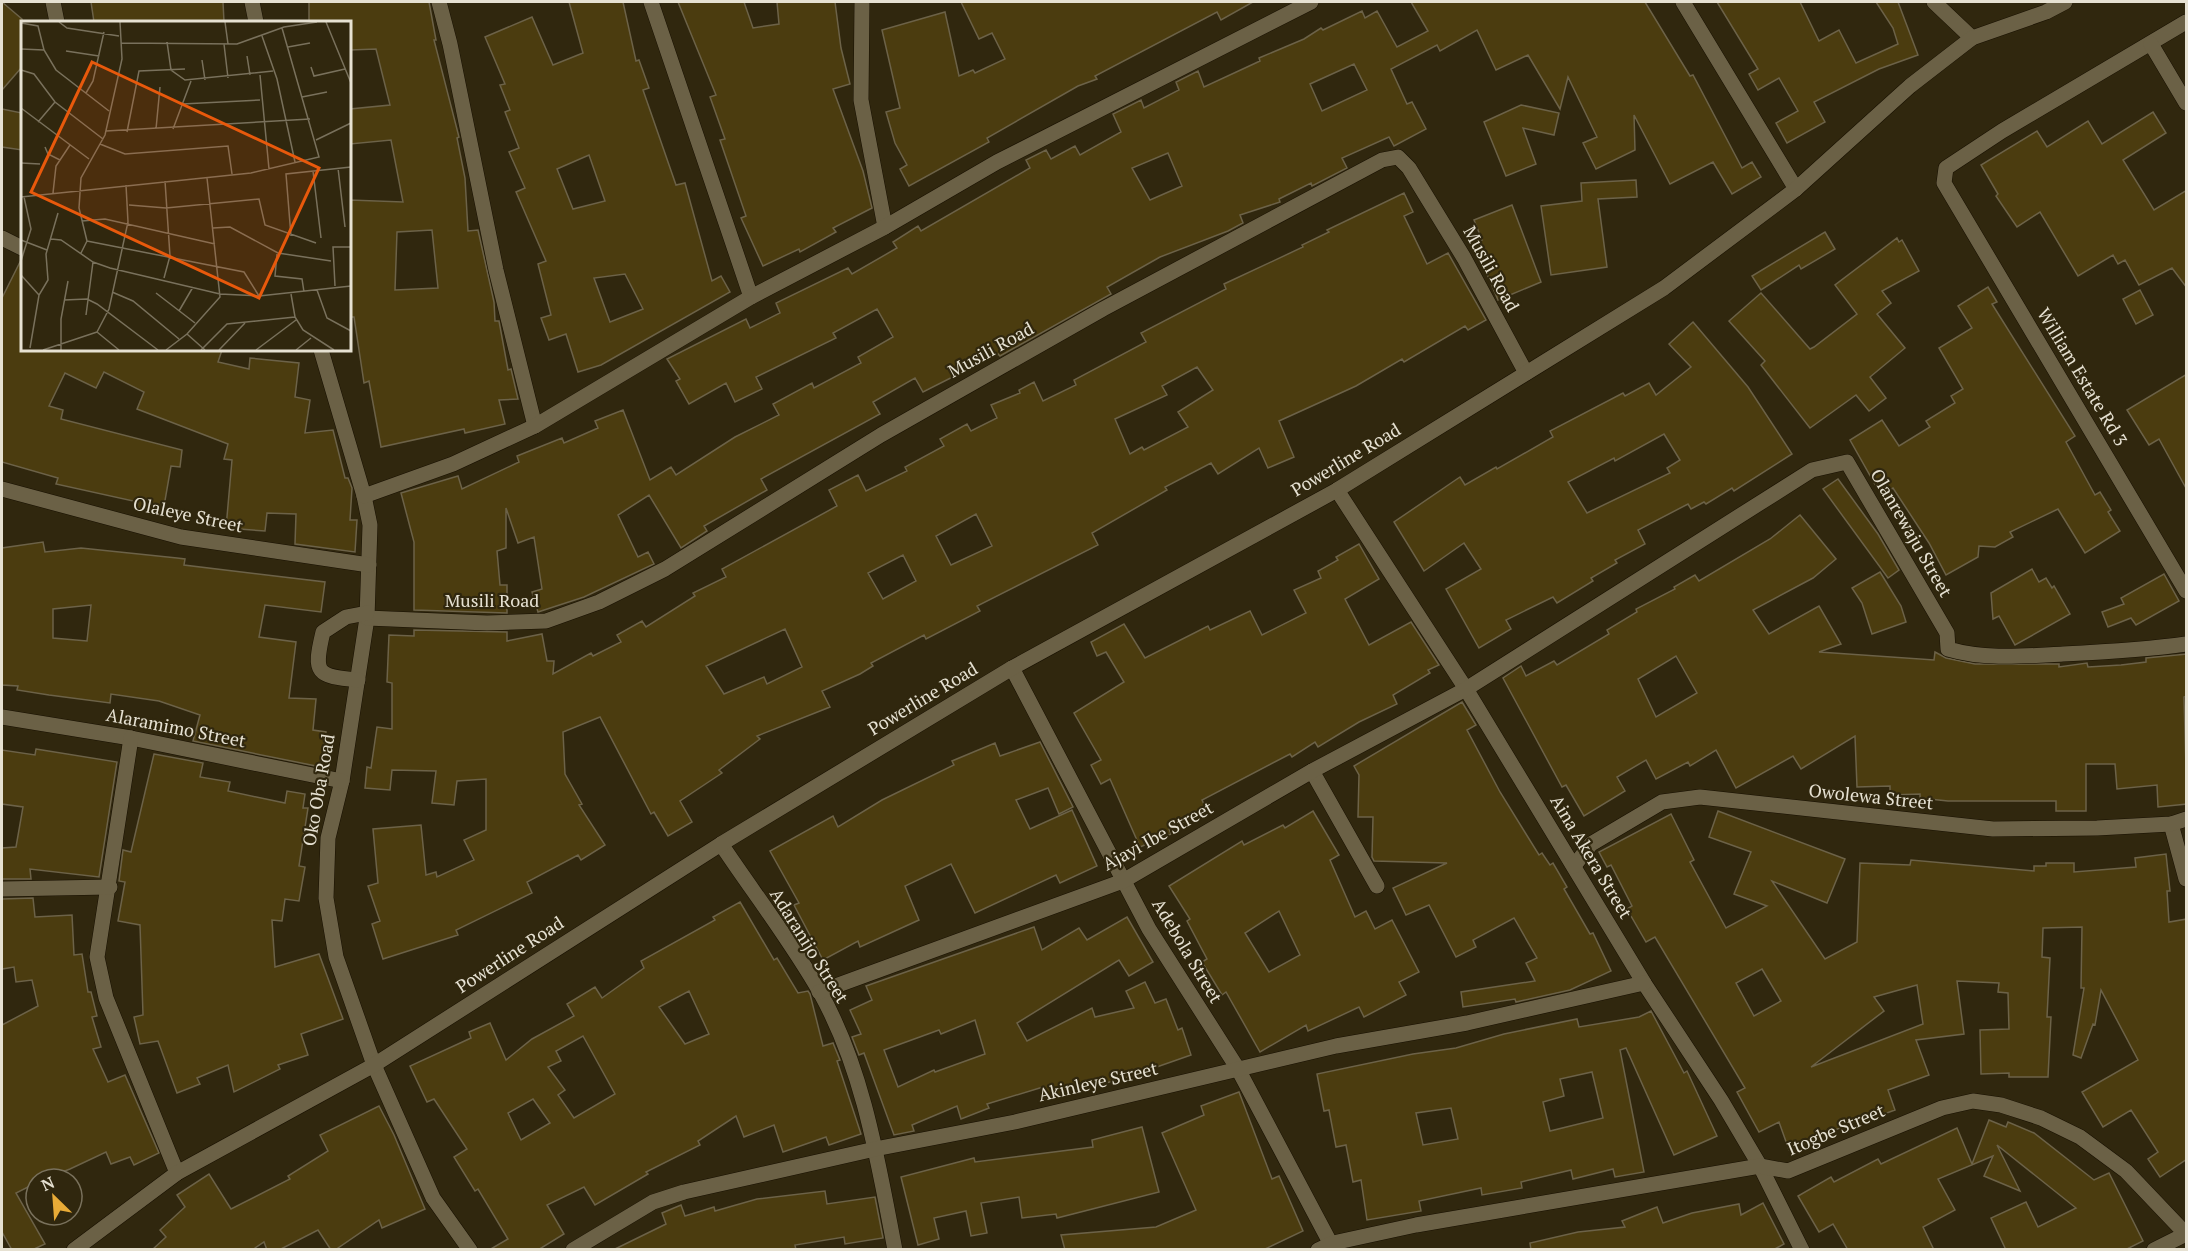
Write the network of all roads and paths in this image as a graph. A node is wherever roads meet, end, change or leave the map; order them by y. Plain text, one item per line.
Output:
1 (53, 2) edge
2 (252, 2) edge
3 (439, 2) edge
4 (651, 2) edge
5 (862, 2) edge
6 (1311, 2) edge
7 (1683, 2) edge
8 (1934, 2) edge
9 (2065, 2) edge
10 (57, 21) edge
11 (256, 21) edge
12 (2187, 22) edge
13 (1972, 38) junction
14 (2151, 44) junction
15 (2187, 103) edge
16 (1796, 189) junction
17 (885, 227) junction
18 (2, 238) edge
19 (21, 248) edge
20 (751, 297) junction
21 (321, 351) edge
22 (1526, 373) junction
23 (535, 426) junction
24 (2, 489) edge
25 (1337, 490) junction
26 (364, 496) junction
27 (369, 565) junction
28 (2187, 591) edge
29 (367, 616) junction
30 (2187, 644) edge
31 (1012, 668) junction
32 (358, 680) junction
33 (1466, 689) junction
34 (2, 717) edge
35 (131, 738) junction
36 (1312, 771) junction
37 (342, 781) junction
38 (2187, 819) edge
39 (2171, 824) junction
40 (721, 843) junction
41 (1574, 866) junction
42 (2187, 879) edge
43 (1123, 881) junction
44 (1377, 886) dead end
45 (110, 887) junction
46 (2, 889) edge
47 (1644, 983) junction
48 (819, 992) junction
49 (374, 1065) junction
50 (1238, 1069) junction
51 (875, 1149) junction
52 (1760, 1166) junction
53 (177, 1173) junction
54 (2187, 1234) edge
55 (1334, 1246) edge
56 (74, 1250) edge
57 (470, 1250) edge
58 (573, 1250) edge
59 (895, 1250) edge
60 (1318, 1250) edge
61 (1802, 1250) edge
62 (2154, 1250) edge

1 - 10 street
2 - 11 street
3 - 23 street
4 - 20 street
5 - 17 street
6 - 17 street
7 - 16 street
8 - 13 street
9 - 13 street, Powerline Road
12 - 14 street
13 - 16 street, Powerline Road
14 - 15 street
14 - 28 street, William Estate Rd 3
16 - 22 street, Powerline Road
17 - 20 street
18 - 19 street
20 - 23 street
21 - 26 street, Oko Oba Road
22 - 25 street, Powerline Road
22 - 29 street, Musili Road
23 - 26 street
24 - 27 street, Olaleye Street
25 - 31 street, Powerline Road
25 - 33 street, Aina Akera Street
26 - 27 street, Oko Oba Road
27 - 29 street, Oko Oba Road
29 - 32 street, Oko Oba Road
29 - 32 street
30 - 33 street, Olanrewaju Street
31 - 40 street, Powerline Road
31 - 43 street, Adebola Street
32 - 37 street, Oko Oba Road
33 - 36 street, Ajayi Ibe Street
33 - 41 street, Aina Akera Street
34 - 35 street, Alaramimo Street
35 - 37 street, Alaramimo Street
35 - 45 street
36 - 43 street, Ajayi Ibe Street
36 - 44 street
37 - 49 street, Oko Oba Road
38 - 39 street, Owolewa Street
39 - 41 street, Owolewa Street
39 - 42 street
40 - 48 street, Adaranijo Street
40 - 49 street, Powerline Road
41 - 47 street, Aina Akera Street
43 - 48 street, Ajayi Ibe Street
43 - 50 street, Adebola Street
45 - 46 street
45 - 53 street
47 - 50 street, Akinleye Street
47 - 52 street, Aina Akera Street
48 - 51 street, Adaranijo Street
49 - 53 street, Powerline Road
49 - 57 street, Oko Oba Road
50 - 51 street, Akinleye Street
50 - 55 street, Adebola Street
51 - 58 street, Akinleye Street
51 - 59 street, Adaranijo Street
52 - 54 street, Itogbe Street
52 - 55 street, Itogbe Street
52 - 61 street, Aina Akera Street
53 - 56 street, Powerline Road
54 - 62 street
55 - 60 street, Itogbe Street

